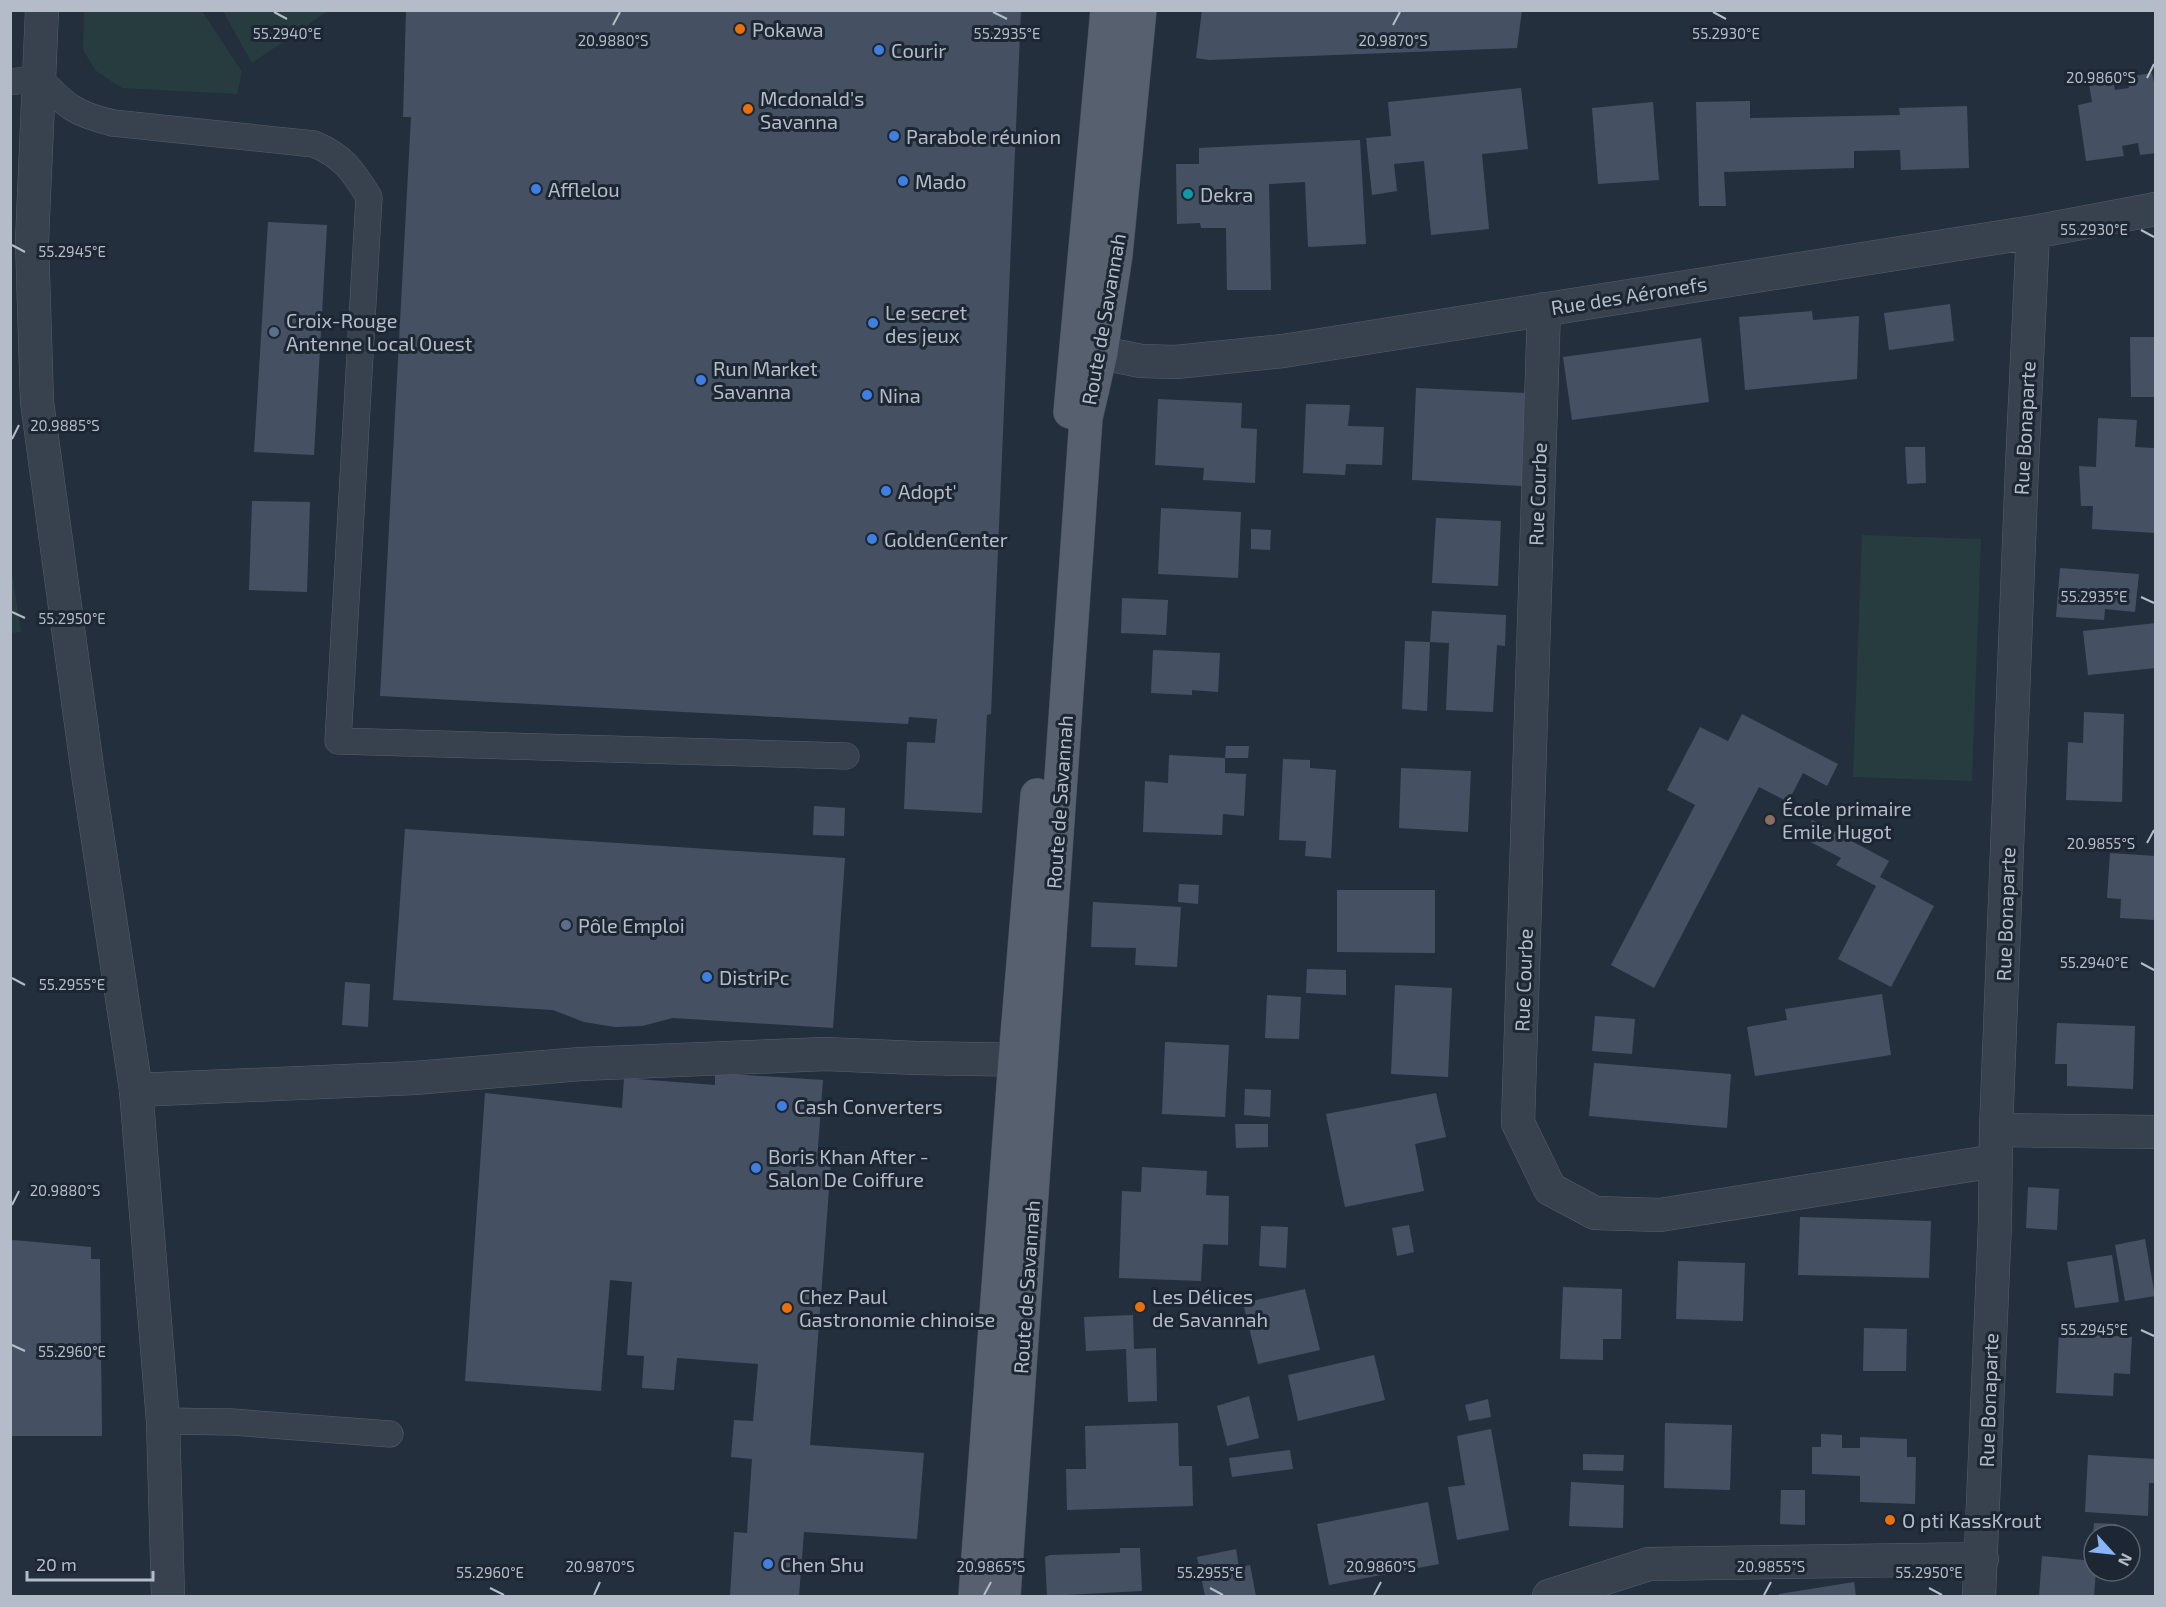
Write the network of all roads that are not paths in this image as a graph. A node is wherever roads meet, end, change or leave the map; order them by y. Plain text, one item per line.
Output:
1 (42, 10) edge
2 (1107, 10) edge
3 (1140, 10) edge
4 (25, 80) edge
5 (2156, 209) edge
6 (2033, 232) junction
7 (1544, 309) junction
8 (1101, 353) junction
9 (846, 756) dead end
10 (1028, 1060) junction
11 (136, 1090) junction
12 (2156, 1132) edge
13 (1996, 1146) junction
14 (1007, 1367) junction
15 (163, 1421) junction
16 (390, 1434) dead end
17 (1982, 1559) junction
18 (168, 1596) edge
19 (975, 1596) edge
20 (1004, 1596) edge
21 (1549, 1596) edge
22 (1979, 1596) edge

1 - 4 street
2 - 10 main road, Route de Savannah
3 - 8 main road, Route de Savannah
4 - 9 lane
4 - 11 street
5 - 6 street, Rue des Aéronefs
6 - 7 street, Rue des Aéronefs
6 - 13 street, Rue Bonaparte
7 - 8 street, Rue des Aéronefs
7 - 13 street, Rue Courbe
8 - 10 main road, Route de Savannah
10 - 11 street
10 - 14 main road, Route de Savannah
11 - 15 street
12 - 13 street, Rue Courbe
13 - 17 street, Rue Bonaparte
14 - 19 main road, Route de Savannah
14 - 20 main road, Route de Savannah
15 - 16 lane
15 - 18 street
17 - 21 street
17 - 22 street, Rue Bonaparte

